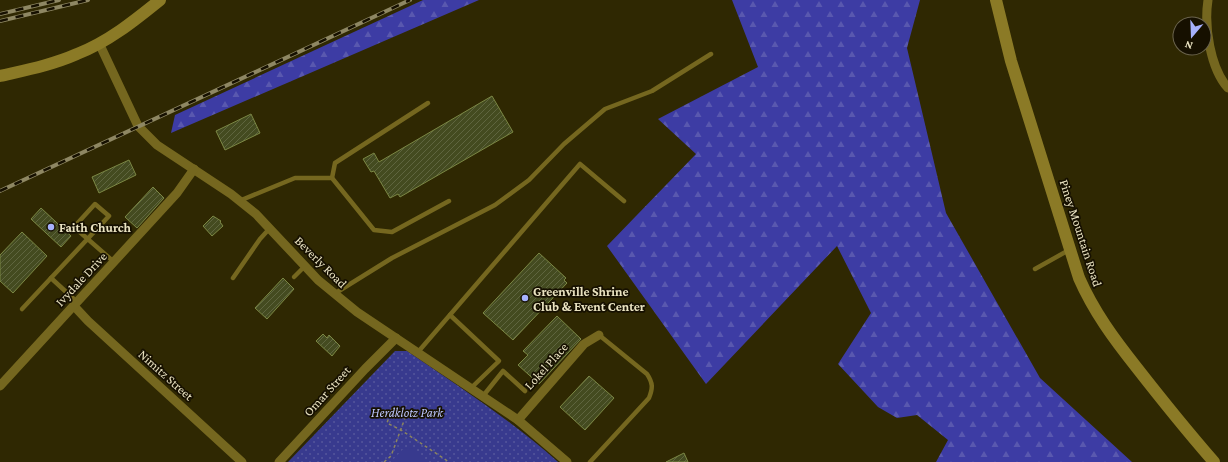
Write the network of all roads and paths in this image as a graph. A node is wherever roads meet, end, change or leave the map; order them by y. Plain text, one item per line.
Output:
1 (160, 0) edge
2 (996, 0) edge
3 (1208, 0) edge
4 (99, 43) junction
5 (711, 54) dead end
6 (0, 76) edge
7 (1228, 88) edge
8 (428, 103) dead end
9 (194, 170) junction
10 (332, 178) junction
11 (239, 201) junction
12 (449, 201) dead end
13 (624, 201) dead end
14 (270, 228) junction
15 (88, 239) junction
16 (1070, 250) junction
17 (114, 262) junction
18 (306, 266) junction
19 (1035, 269) dead end
20 (294, 277) dead end
21 (51, 278) junction
22 (233, 278) dead end
23 (334, 294) junction
24 (75, 304) junction
25 (22, 309) dead end
26 (450, 315) junction
27 (598, 335) joint
28 (396, 338) junction
29 (418, 352) junction
30 (0, 386) edge
31 (471, 388) junction
32 (525, 391) dead end
33 (483, 396) junction
34 (392, 408) dead end
35 (405, 418) dead end
36 (518, 420) junction
37 (401, 430) junction
38 (592, 461) edge
39 (242, 462) edge
40 (279, 462) edge
41 (384, 462) edge
42 (449, 462) edge
43 (567, 462) edge
44 (1214, 462) edge

1 - 4 street
2 - 16 street, Piney Mountain Road
3 - 7 street
4 - 6 street
4 - 9 street, Beverly Road
5 - 23 lane
8 - 10 lane
9 - 11 street, Beverly Road
9 - 17 street, Ivydale Drive
10 - 11 lane
10 - 12 lane
11 - 14 street, Beverly Road
13 - 26 lane
14 - 18 street, Beverly Road
14 - 22 lane
15 - 15 lane
15 - 17 lane
15 - 21 lane
16 - 19 lane
16 - 44 street, Piney Mountain Road
17 - 24 street, Ivydale Drive
18 - 20 lane
18 - 23 street, Beverly Road
21 - 24 lane
21 - 25 lane
23 - 28 street, Beverly Road
24 - 30 street, Ivydale Drive
24 - 39 street, Nimitz Street
26 - 29 lane
26 - 31 lane
27 - 36 street, Lokel Place
27 - 38 lane
28 - 29 street, Beverly Road
28 - 40 street, Omar Street
29 - 31 street, Beverly Road
31 - 33 street, Beverly Road
32 - 33 lane
33 - 36 street, Beverly Road
34 - 37 path
35 - 37 path
36 - 43 street, Beverly Road
37 - 41 path
37 - 42 path

